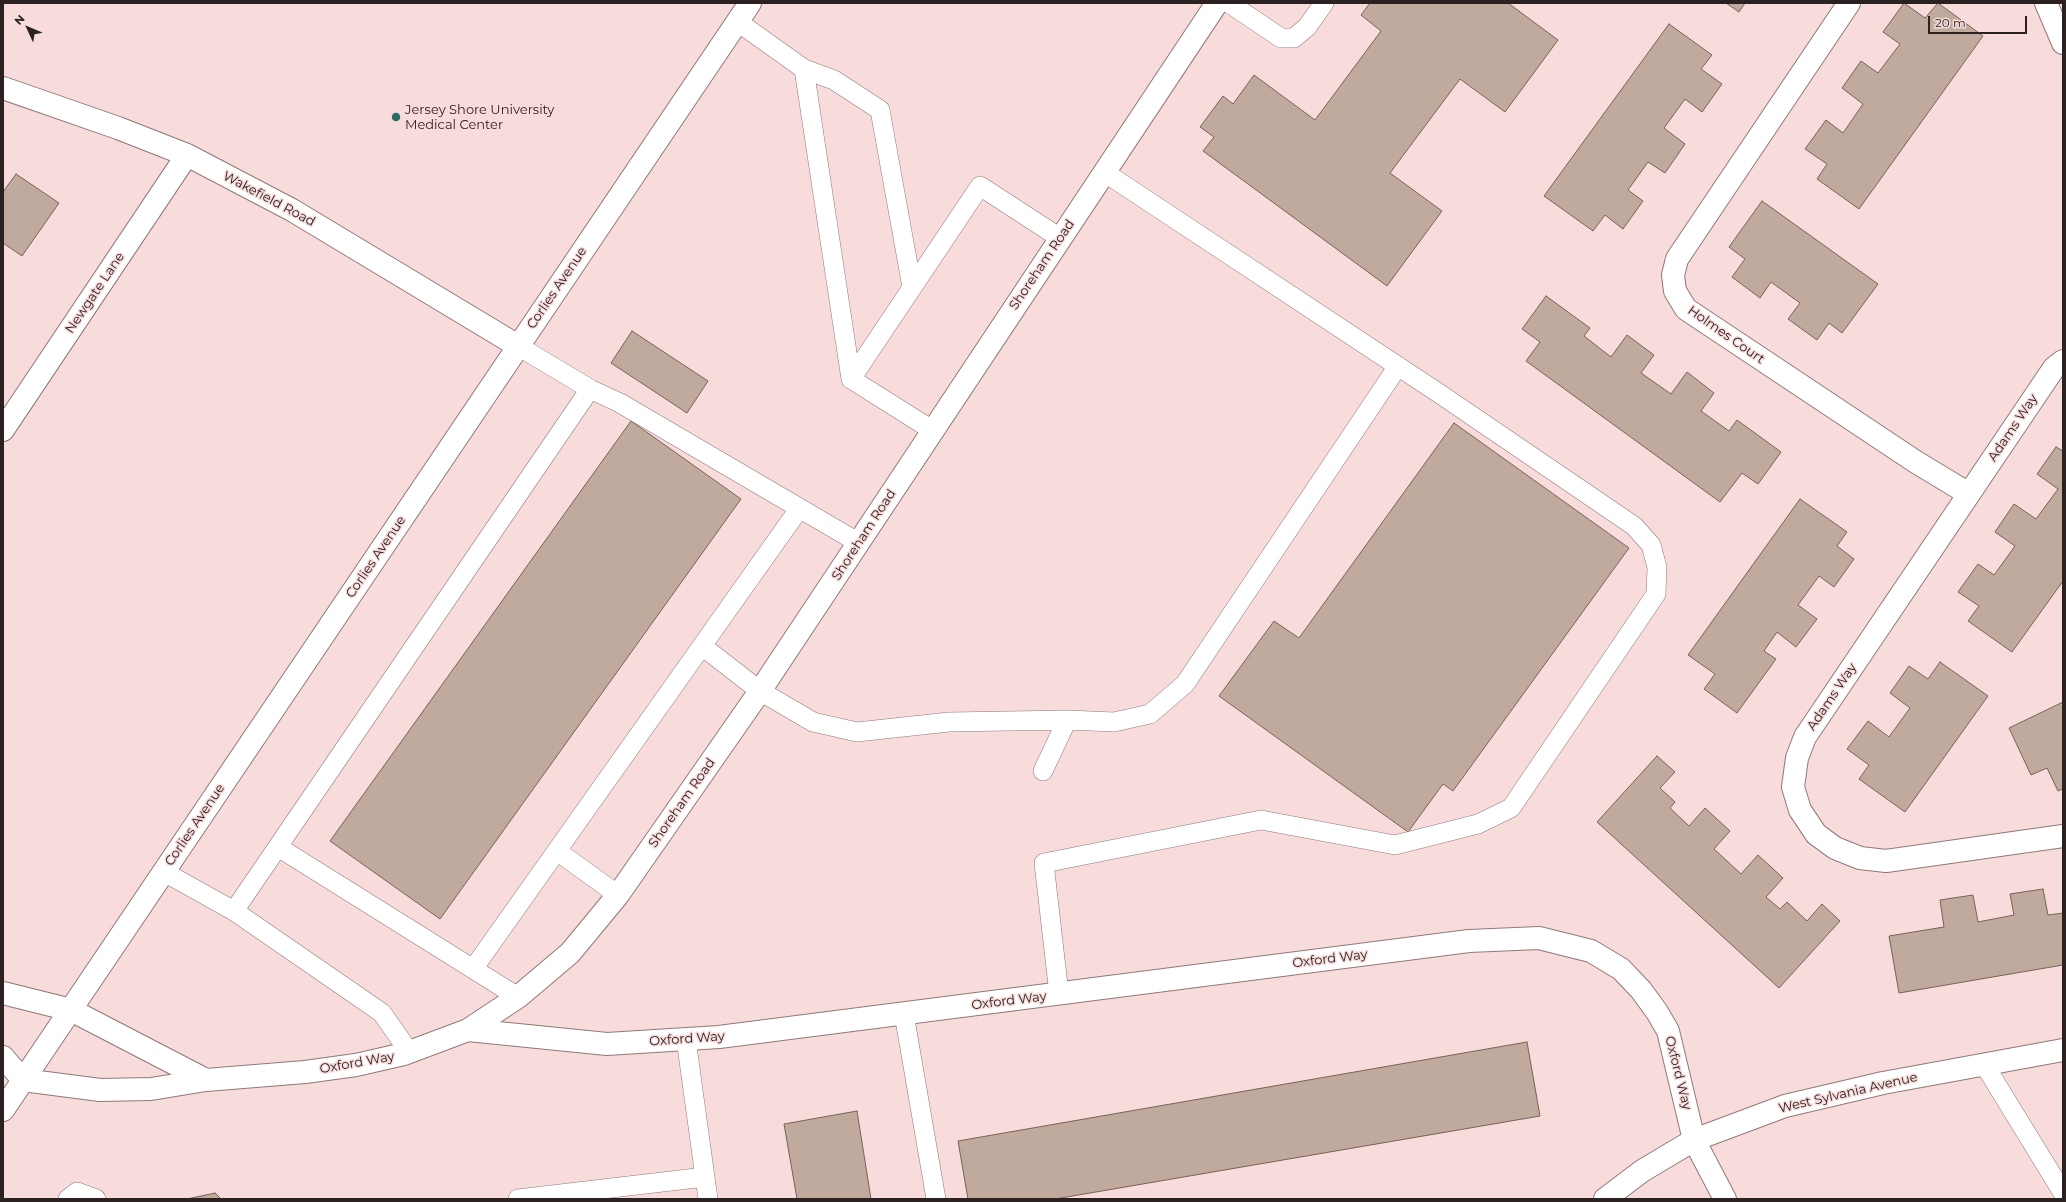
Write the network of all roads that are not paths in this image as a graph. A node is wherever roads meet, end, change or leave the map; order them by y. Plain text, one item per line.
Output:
1 (750, 3) edge
2 (1218, 3) edge
3 (1230, 3) edge
4 (1324, 3) edge
5 (1849, 3) edge
6 (2046, 3) edge
7 (738, 22) junction
8 (2063, 43) edge
9 (804, 70) junction
10 (3, 88) edge
11 (187, 155) junction
12 (1104, 172) junction
13 (1060, 238) junction
14 (912, 287) junction
15 (518, 346) junction
16 (2063, 361) edge
17 (1398, 366) junction
18 (852, 379) junction
19 (590, 389) junction
20 (3, 430) edge
21 (932, 430) junction
22 (1969, 494) junction
23 (800, 509) junction
24 (859, 543) junction
25 (702, 646) junction
26 (760, 691) junction
27 (1066, 720) junction
28 (1043, 771) dead end
29 (2063, 836) edge
30 (278, 847) junction
31 (557, 851) junction
32 (164, 872) junction
33 (618, 894) junction
34 (234, 911) junction
35 (473, 969) junction
36 (3, 993) edge
37 (1059, 994) junction
38 (518, 997) junction
39 (71, 1010) junction
40 (904, 1014) junction
41 (468, 1030) junction
42 (686, 1040) junction
43 (2063, 1050) edge
44 (404, 1054) junction
45 (3, 1057) edge
46 (1984, 1064) junction
47 (23, 1080) junction
48 (206, 1080) junction
49 (3, 1110) edge
50 (1694, 1140) junction
51 (704, 1177) junction
52 (2063, 1193) edge
53 (543, 1198) edge
54 (68, 1199) edge
55 (96, 1199) edge
56 (518, 1199) edge
57 (708, 1199) edge
58 (936, 1199) edge
59 (1605, 1199) edge
60 (1725, 1199) edge

1 - 7 main road, Corlies Avenue
2 - 12 main road, Shoreham Road
3 - 4 lane
5 - 22 main road, Holmes Court
6 - 8 main road
7 - 9 lane
7 - 15 main road, Corlies Avenue
9 - 14 lane
9 - 18 lane
10 - 11 main road, Wakefield Road
11 - 15 main road, Wakefield Road
11 - 20 main road, Newgate Lane
12 - 13 main road, Shoreham Road
12 - 17 lane
13 - 14 lane
13 - 21 main road, Shoreham Road
14 - 18 lane
15 - 19 lane
15 - 32 main road, Corlies Avenue
16 - 22 main road, Adams Way
17 - 27 lane
17 - 37 lane
18 - 21 lane
19 - 23 lane
19 - 30 lane
21 - 24 main road, Shoreham Road
22 - 29 main road, Adams Way
23 - 24 lane
23 - 25 lane
24 - 26 main road, Shoreham Road
25 - 26 lane
25 - 31 lane
26 - 27 lane
26 - 33 main road, Shoreham Road
27 - 28 lane
30 - 34 lane
30 - 35 lane
31 - 33 lane
31 - 35 lane
32 - 34 lane
32 - 39 main road, Corlies Avenue
33 - 38 main road, Shoreham Road
34 - 44 lane
35 - 38 lane
36 - 39 main road
37 - 40 main road, Oxford Way
37 - 50 main road, Oxford Way
38 - 41 main road, Shoreham Road
39 - 47 main road, Corlies Avenue
39 - 48 main road
40 - 42 main road, Oxford Way
40 - 58 lane
41 - 42 main road, Oxford Way
41 - 44 main road, Oxford Way
42 - 51 lane
43 - 46 main road, West Sylvania Avenue
44 - 48 main road, Oxford Way
45 - 47 main road
46 - 50 main road, West Sylvania Avenue
46 - 52 lane
47 - 48 main road, Oxford Way
47 - 49 main road, Corlies Avenue
50 - 59 main road, West Sylvania Avenue
50 - 60 main road, Oxford Way
51 - 53 lane
51 - 57 lane
53 - 56 lane
54 - 55 lane

